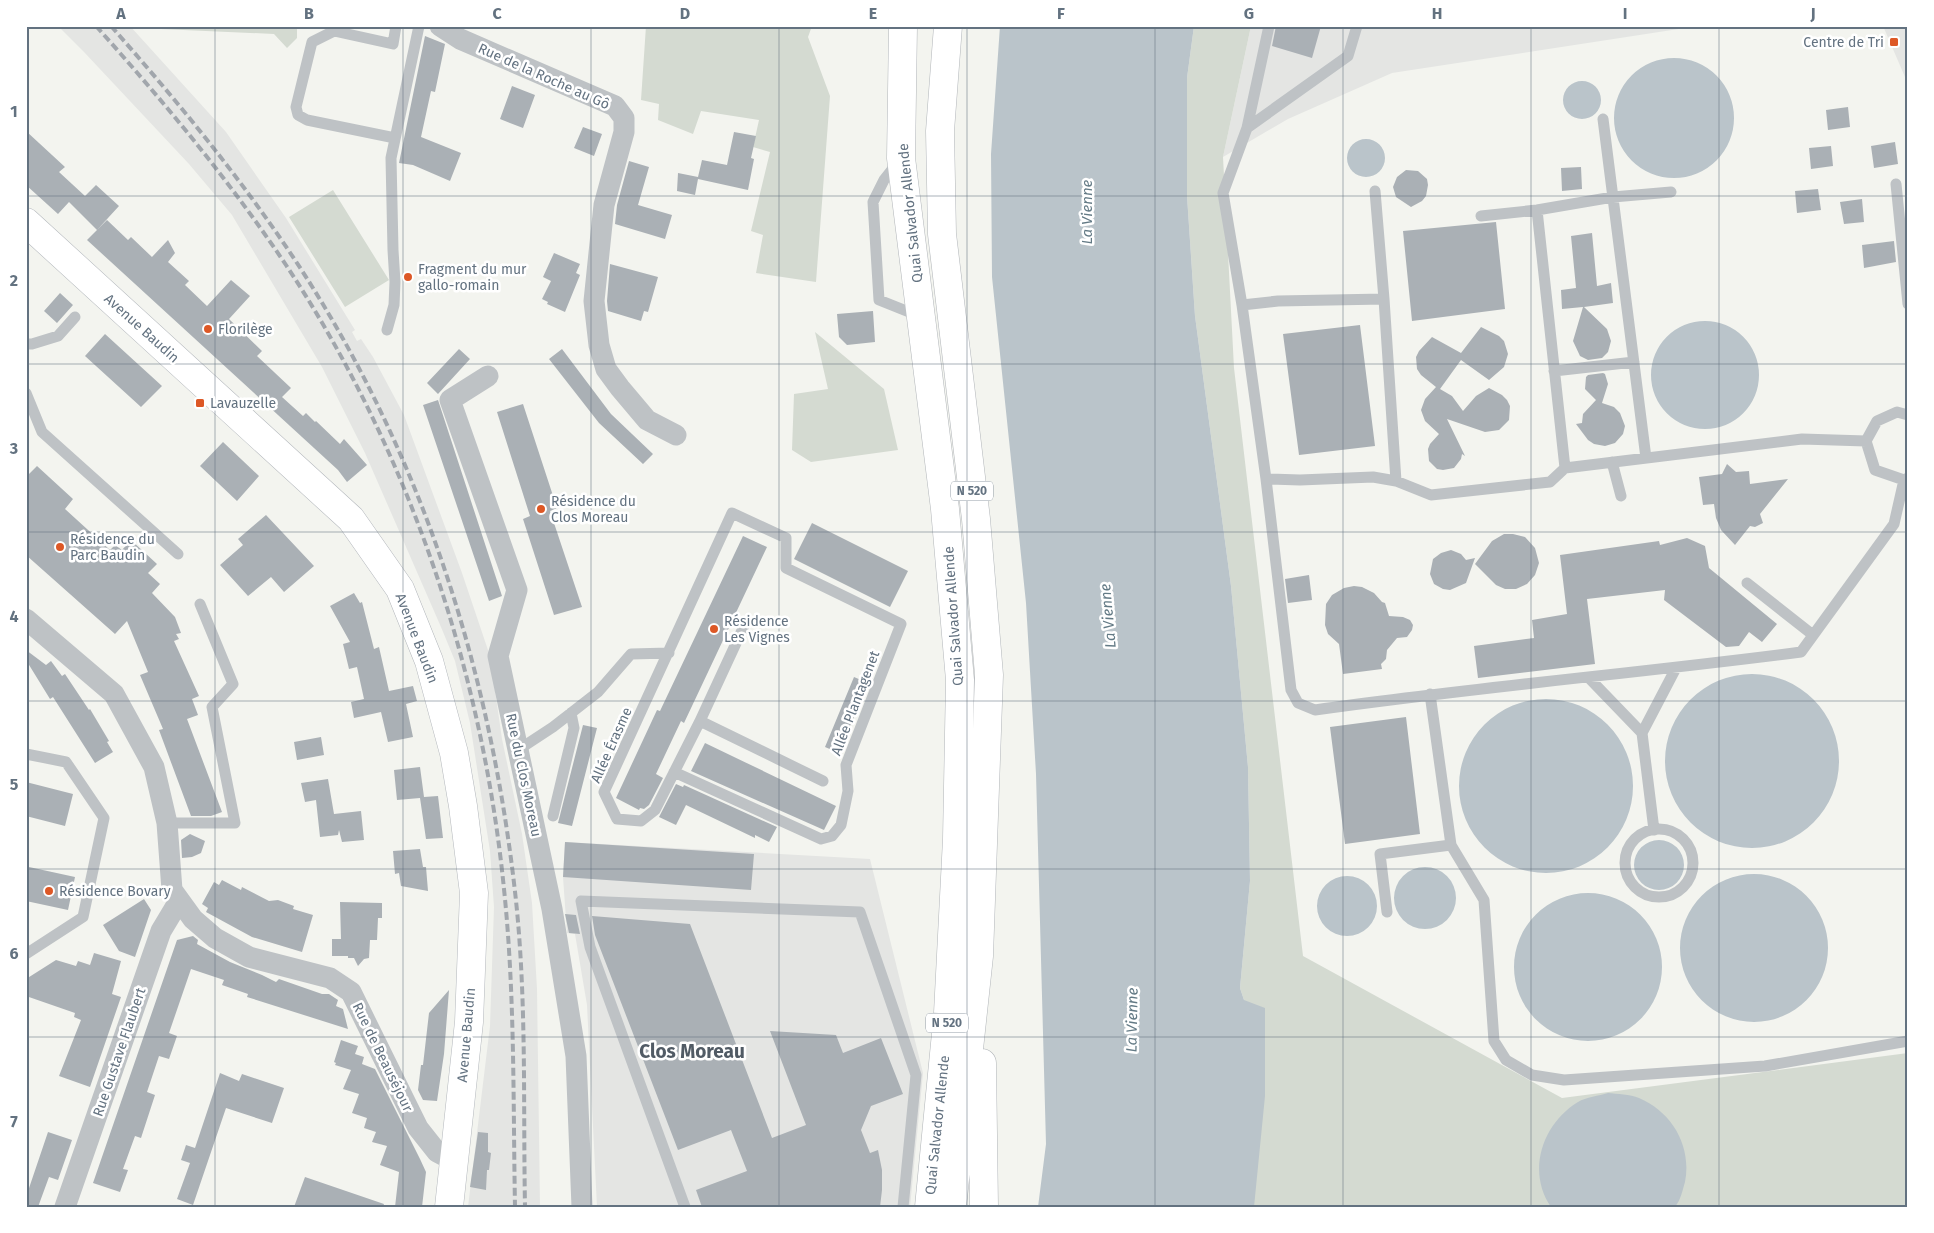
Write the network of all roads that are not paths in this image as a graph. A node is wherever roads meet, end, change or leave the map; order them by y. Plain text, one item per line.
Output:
1 (396, 26) edge
2 (419, 26) edge
3 (440, 26) edge
4 (903, 26) edge
5 (948, 26) edge
6 (1269, 26) edge
7 (1357, 26) edge
8 (393, 44) junction
9 (413, 50) junction
10 (1603, 119) dead end
11 (1247, 128) junction
12 (394, 138) junction
13 (901, 158) junction
14 (1896, 184) dead end
15 (1375, 191) dead end
16 (1671, 192) dead end
17 (1612, 197) junction
18 (1537, 210) junction
19 (1481, 216) dead end
20 (26, 222) edge
21 (1384, 300) junction
22 (1908, 304) edge
23 (1242, 305) junction
24 (75, 317) dead end
25 (922, 317) junction
26 (387, 330) dead end
27 (26, 344) edge
28 (1634, 362) junction
29 (1554, 371) junction
30 (488, 376) dead end
31 (26, 393) edge
32 (1908, 415) edge
33 (676, 435) dead end
34 (1866, 441) junction
35 (1646, 458) junction
36 (1612, 462) junction
37 (1565, 468) junction
38 (1266, 479) junction
39 (1906, 479) edge
40 (1396, 481) junction
41 (1621, 496) dead end
42 (732, 513) joint
43 (178, 554) dead end
44 (1747, 583) dead end
45 (200, 604) dead end
46 (26, 619) edge
47 (744, 626) dead end
48 (1814, 635) junction
49 (669, 653) junction
50 (1676, 668) junction
51 (1588, 677) junction
52 (1430, 694) junction
53 (571, 713) junction
54 (700, 721) junction
55 (1642, 733) junction
56 (518, 750) junction
57 (26, 754) edge
58 (674, 772) junction
59 (823, 781) dead end
60 (553, 816) dead end
61 (167, 823) junction
62 (1654, 830) junction
63 (1451, 845) junction
64 (179, 901) junction
65 (1387, 912) dead end
66 (26, 954) edge
67 (979, 956) junction
68 (1908, 1042) edge
69 (454, 1162) junction
70 (65, 1207) edge
71 (449, 1207) edge
72 (582, 1207) edge
73 (685, 1207) edge
74 (903, 1207) edge
75 (929, 1207) edge
76 (952, 1207) edge
77 (984, 1207) edge

1 - 8 lane
2 - 9 lane
3 - 33 street, Rue de la Roche au Gô
4 - 13 main road, Quai Salvador Allende / N 520
5 - 67 main road, Quai Salvador Allende / N 520
6 - 11 lane
7 - 11 lane
8 - 9 lane
8 - 12 lane
9 - 12 lane
10 - 17 lane
11 - 23 lane
12 - 26 lane
13 - 25 main road, Quai Salvador Allende / N 520
13 - 25 lane
14 - 22 lane
15 - 21 lane
16 - 17 lane
17 - 18 lane
17 - 28 lane
18 - 19 lane
18 - 29 lane
20 - 69 main road, Avenue Baudin
21 - 23 lane
21 - 40 lane
23 - 38 lane
24 - 27 lane
25 - 75 main road, Quai Salvador Allende / N 520
28 - 29 lane
28 - 35 lane
29 - 37 lane
30 - 56 street, Rue du Clos Moreau
31 - 43 lane
32 - 34 lane
34 - 35 lane
34 - 39 lane
35 - 36 lane
36 - 37 lane
36 - 41 lane
37 - 40 lane
38 - 40 lane
38 - 52 lane
39 - 48 lane
42 - 49 lane, Allée Érasme
42 - 58 lane, Allée Plantagenet
44 - 48 lane
45 - 61 lane
46 - 61 street, Rue de Beauséjour
47 - 54 lane, Allée Érasme
48 - 50 lane
49 - 53 lane
49 - 58 lane, Allée Érasme
50 - 51 lane
50 - 55 lane
51 - 52 lane
51 - 55 lane
52 - 63 lane
53 - 56 lane
53 - 60 lane
54 - 58 lane, Allée Érasme
54 - 59 lane
55 - 62 lane
56 - 72 street, Rue du Clos Moreau
57 - 66 lane
61 - 64 street, Rue de Beauséjour
62 - 62 lane
63 - 65 lane
63 - 68 lane
64 - 69 street, Rue de Beauséjour
64 - 70 street, Rue Gustave Flaubert
67 - 76 main road, Quai Salvador Allende / N 520
67 - 77 main road
69 - 71 main road, Avenue Baudin
73 - 74 lane

